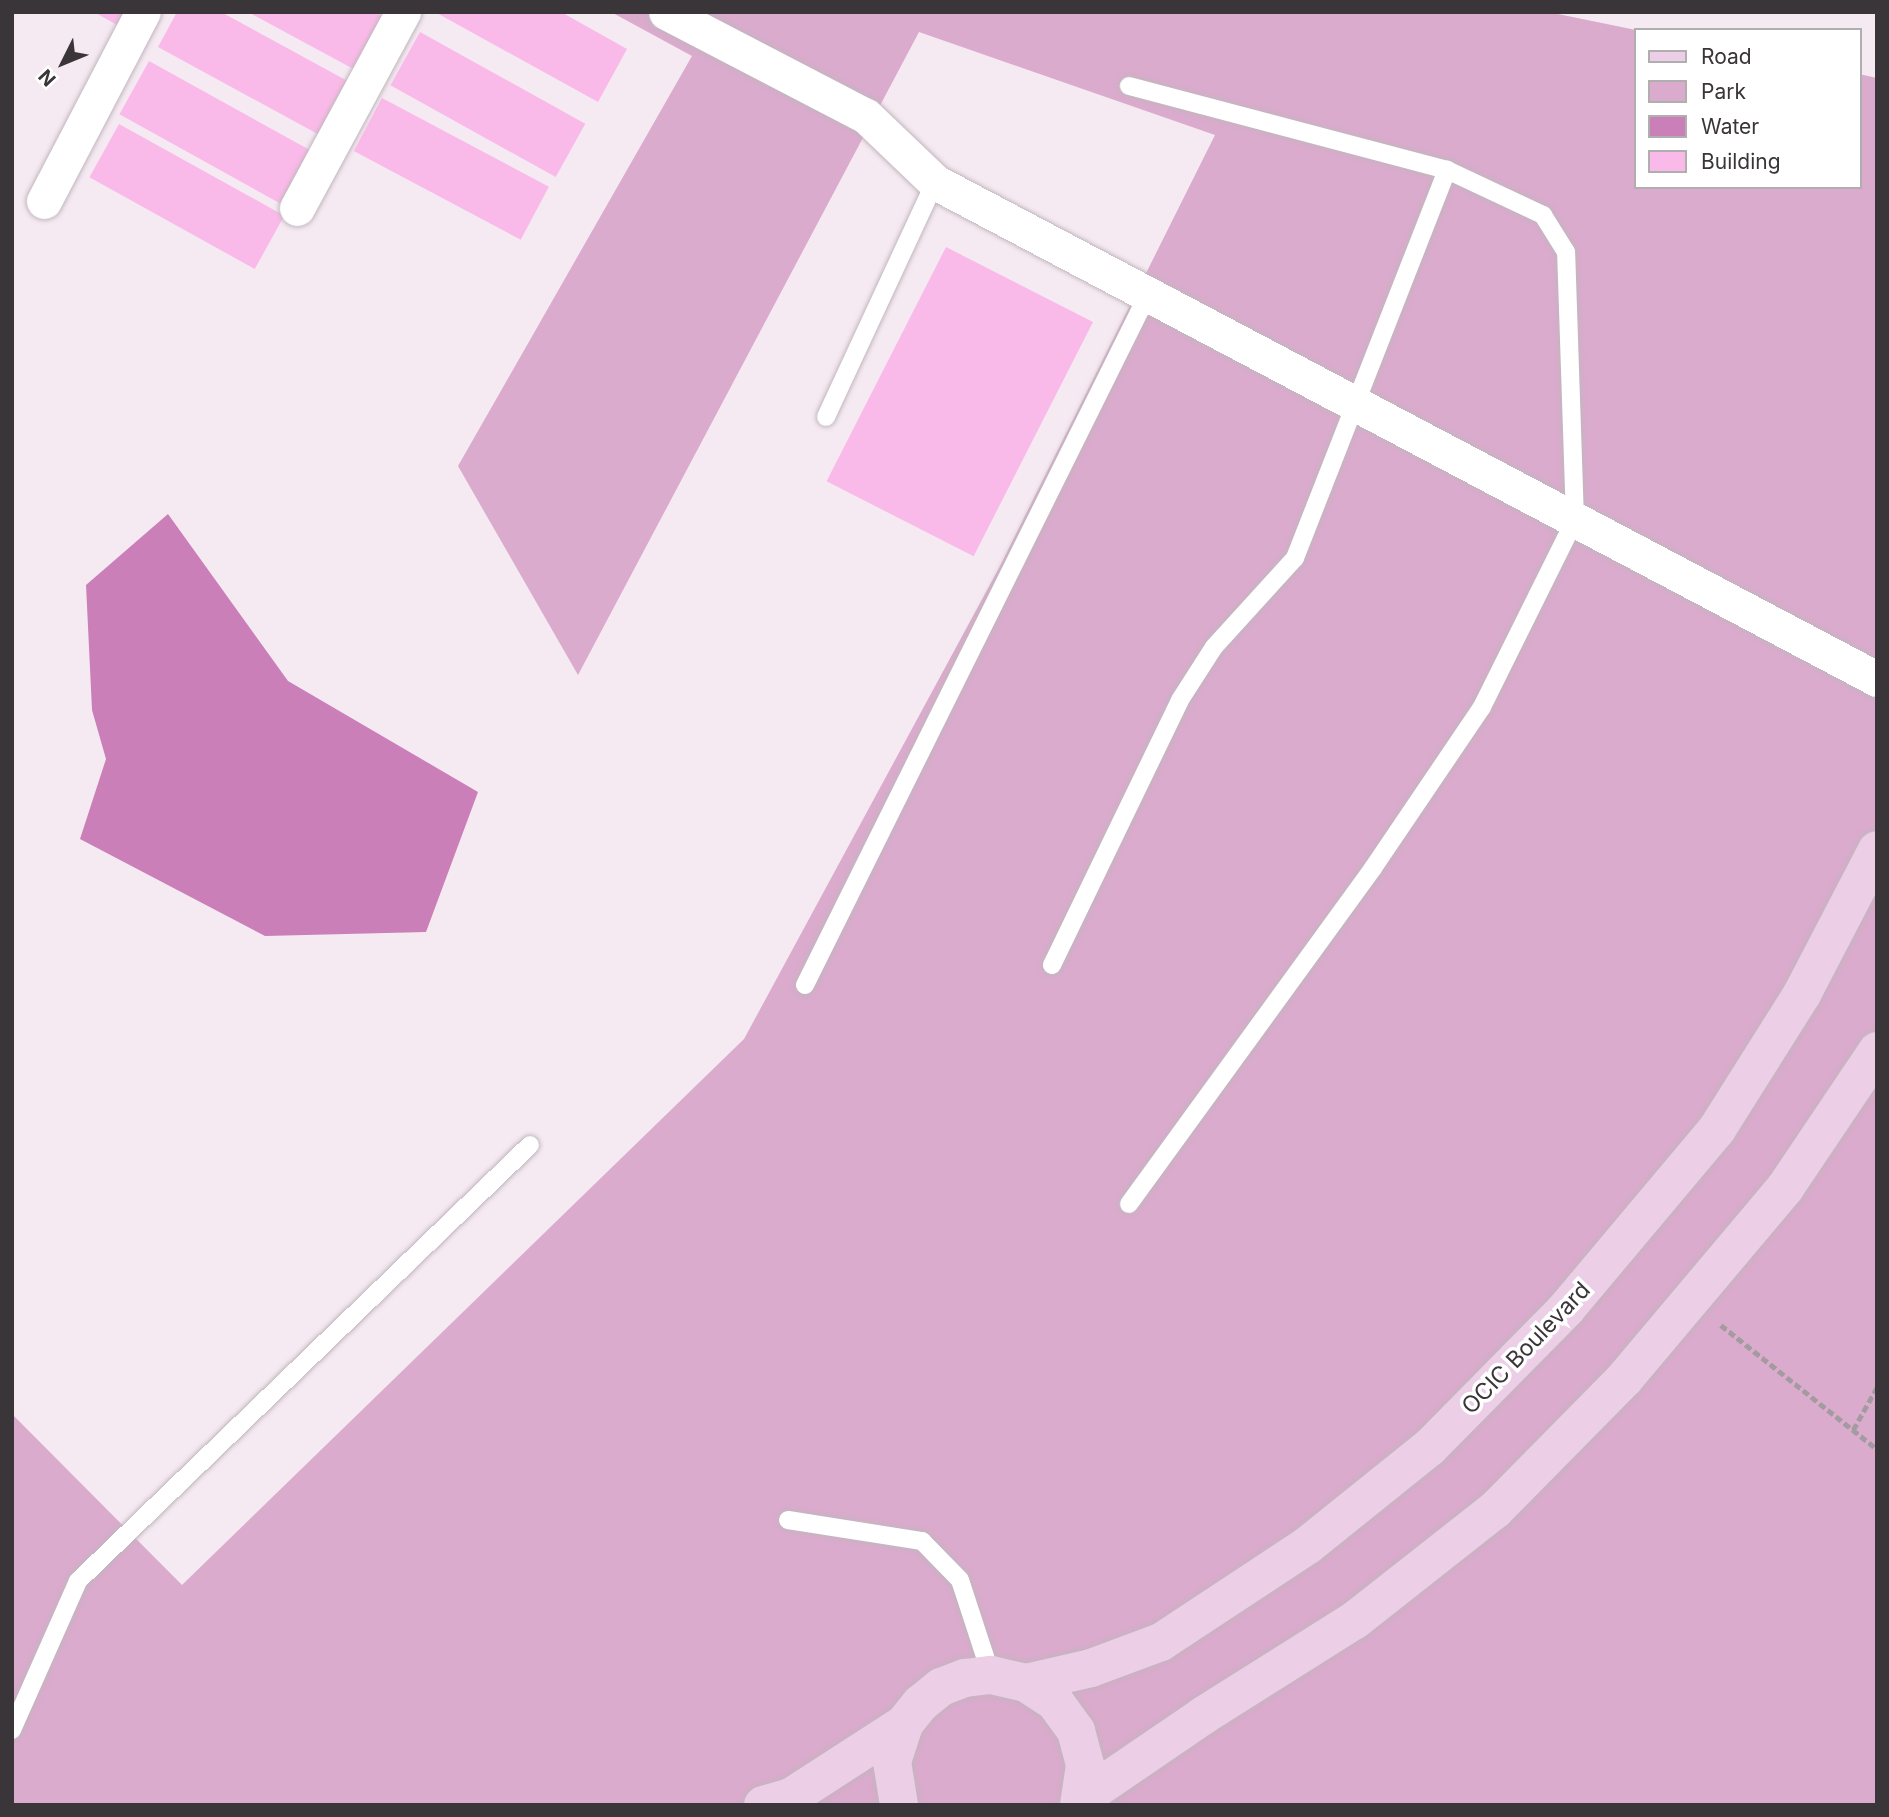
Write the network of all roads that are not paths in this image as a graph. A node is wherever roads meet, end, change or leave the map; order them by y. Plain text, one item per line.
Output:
1 (143, 12) edge
2 (403, 12) edge
3 (666, 12) edge
4 (1129, 86) dead end
5 (1447, 170) junction
6 (935, 182) junction
7 (44, 201) dead end
8 (297, 208) dead end
9 (1148, 294) junction
10 (1354, 403) junction
11 (826, 417) dead end
12 (1575, 520) junction
13 (1877, 679) edge
14 (1877, 850) edge
15 (1052, 965) dead end
16 (805, 985) dead end
17 (1877, 1051) edge
18 (530, 1144) dead end
19 (1129, 1204) dead end
20 (788, 1520) dead end
21 (1008, 1679) junction
22 (904, 1724) junction
23 (12, 1730) edge
24 (1080, 1802) edge
25 (763, 1805) edge
26 (898, 1805) edge

1 - 7 street
2 - 8 street
3 - 6 street
4 - 5 lane
5 - 10 lane
5 - 12 lane
6 - 9 street
6 - 11 lane
9 - 10 street
9 - 16 lane
10 - 12 street
10 - 15 lane
12 - 13 street
12 - 19 lane
14 - 21 street, OCIC Boulevard
17 - 24 street
18 - 23 lane
20 - 21 lane
21 - 22 street, OCIC Boulevard
21 - 24 street
22 - 25 street
22 - 26 street

